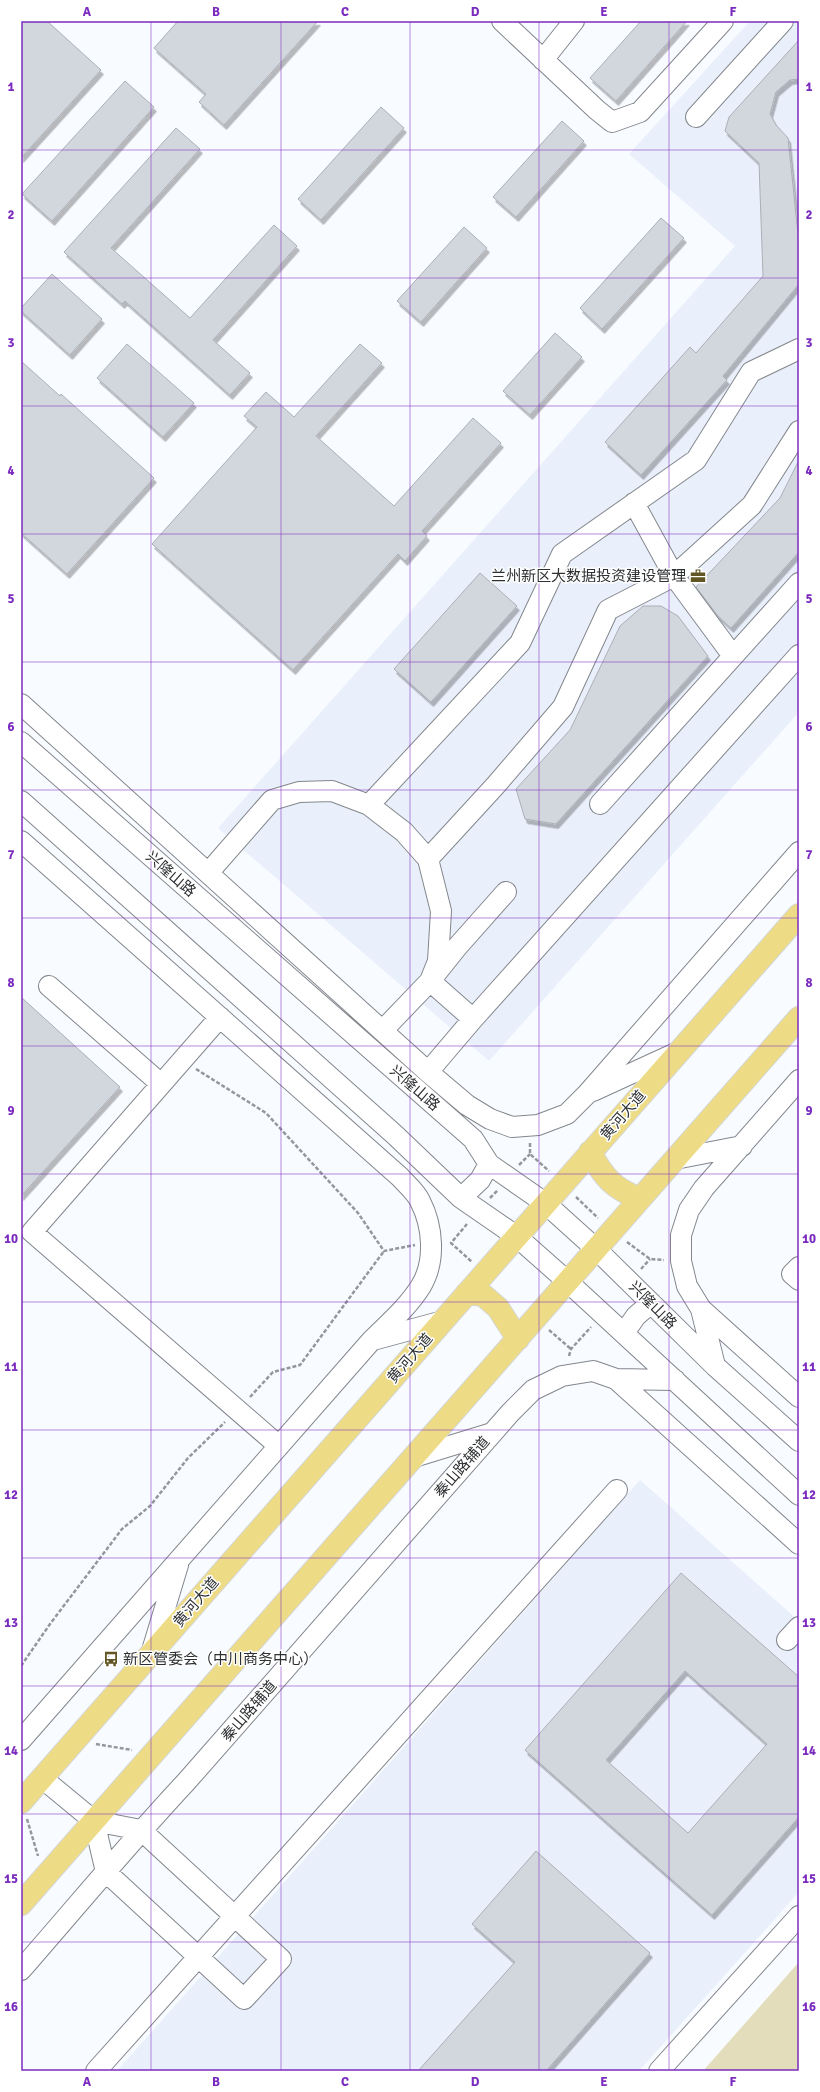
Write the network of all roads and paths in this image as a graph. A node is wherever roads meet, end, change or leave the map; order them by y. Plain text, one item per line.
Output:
1 (502, 21) edge
2 (574, 21) edge
3 (723, 21) edge
4 (783, 21) edge
5 (543, 60) junction
6 (696, 117) dead end
7 (799, 349) edge
8 (799, 431) edge
9 (634, 503) junction
10 (674, 576) junction
11 (799, 583) edge
12 (799, 655) edge
13 (733, 656) junction
14 (21, 704) edge
15 (21, 742) edge
16 (21, 802) edge
17 (600, 804) dead end
18 (369, 805) junction
19 (21, 841) edge
20 (799, 852) edge
21 (428, 858) junction
22 (209, 872) junction
23 (506, 892) dead end
24 (799, 915) edge
25 (430, 981) junction
26 (49, 986) dead end
27 (220, 1017) junction
28 (799, 1018) edge
29 (473, 1019) junction
30 (383, 1030) junction
31 (678, 1052) junction
32 (182, 1061) junction
33 (435, 1078) junction
34 (799, 1080) edge
35 (161, 1084) junction
36 (586, 1094) junction
37 (529, 1126) junction
38 (395, 1135) junction
39 (473, 1139) junction
40 (742, 1146) junction
41 (590, 1152) junction
42 (675, 1159) junction
43 (489, 1164) junction
44 (400, 1177) junction
45 (562, 1184) junction
46 (461, 1198) junction
47 (640, 1199) junction
48 (545, 1203) junction
49 (26, 1227) edge
50 (612, 1231) junction
51 (516, 1236) junction
52 (431, 1242) junction
53 (596, 1249) junction
54 (384, 1251) junction
55 (681, 1261) junction
56 (799, 1267) edge
57 (799, 1280) edge
58 (568, 1282) junction
59 (467, 1293) junction
60 (651, 1303) junction
61 (701, 1309) junction
62 (443, 1321) junction
63 (624, 1333) junction
64 (518, 1339) junction
65 (371, 1341) junction
66 (715, 1366) junction
67 (616, 1379) junction
68 (675, 1380) junction
69 (799, 1397) edge
70 (237, 1410) junction
71 (492, 1433) junction
72 (799, 1441) edge
73 (279, 1446) junction
74 (414, 1457) junction
75 (617, 1490) dead end
76 (799, 1495) edge
77 (799, 1544) edge
78 (180, 1559) junction
79 (151, 1654) junction
80 (21, 1666) edge
81 (21, 1740) edge
82 (75, 1740) junction
83 (154, 1753) junction
84 (42, 1778) junction
85 (21, 1802) edge
86 (94, 1821) junction
87 (140, 1830) junction
88 (106, 1872) junction
89 (21, 1904) edge
90 (235, 1916) junction
91 (799, 1916) edge
92 (198, 1957) junction
93 (21, 1970) edge
94 (96, 2071) edge
95 (659, 2071) edge

1 - 5 street
2 - 5 street
3 - 5 street
4 - 6 street
7 - 9 street
8 - 10 street
9 - 10 street
9 - 18 street
10 - 13 street
10 - 21 street
11 - 13 street
12 - 29 street
13 - 17 street
14 - 22 street
15 - 39 street, 兴隆山路
16 - 38 street
18 - 21 street
18 - 22 street
19 - 27 street
20 - 36 street
21 - 25 street
22 - 30 street
23 - 25 street
24 - 31 main road, 黄河大道
25 - 29 street
25 - 30 street
26 - 35 street
27 - 32 street
27 - 44 street
28 - 42 main road
29 - 33 street
30 - 33 street
31 - 36 street
31 - 41 main road, 黄河大道
32 - 35 street
32 - 54 path
33 - 37 street
33 - 39 street
34 - 40 street
35 - 49 street
36 - 37 street
37 - 45 path
38 - 44 street
38 - 46 street
39 - 43 street, 兴隆山路
40 - 42 street
40 - 55 street
41 - 45 main road, 黄河大道
41 - 47 main road
42 - 47 main road
43 - 46 street
43 - 48 street, 兴隆山路
44 - 52 street
45 - 48 main road, 黄河大道
45 - 50 path
46 - 51 street
47 - 50 main road
48 - 51 main road, 黄河大道
48 - 53 street, 兴隆山路
49 - 70 street
50 - 53 main road
50 - 55 path
51 - 58 street
51 - 59 main road, 黄河大道
52 - 54 path
52 - 65 street
53 - 58 main road
53 - 60 street, 兴隆山路
54 - 70 path
55 - 61 street
56 - 57 street
58 - 63 street
58 - 64 main road
59 - 62 main road, 黄河大道
59 - 64 main road
60 - 63 street
60 - 66 street, 兴隆山路
61 - 66 street
61 - 69 street
62 - 65 street
62 - 79 main road, 黄河大道
63 - 68 street
64 - 74 main road
65 - 73 street
66 - 72 street, 兴隆山路
67 - 68 street
67 - 71 street, 秦山路辅道
67 - 77 street
68 - 76 street
70 - 73 street
70 - 80 path
71 - 74 street
71 - 87 street, 秦山路辅道
73 - 78 street
74 - 83 main road
75 - 90 street
78 - 79 street
78 - 81 street
79 - 82 main road, 黄河大道
82 - 83 path
82 - 84 main road, 黄河大道
83 - 86 main road
84 - 85 main road, 黄河大道
84 - 86 street
86 - 87 street
86 - 88 street
86 - 89 main road
87 - 88 street, 秦山路辅道
87 - 90 street
88 - 92 street
88 - 93 street, 秦山路辅道
90 - 92 street
90 - 92 street
91 - 95 street
92 - 94 street

